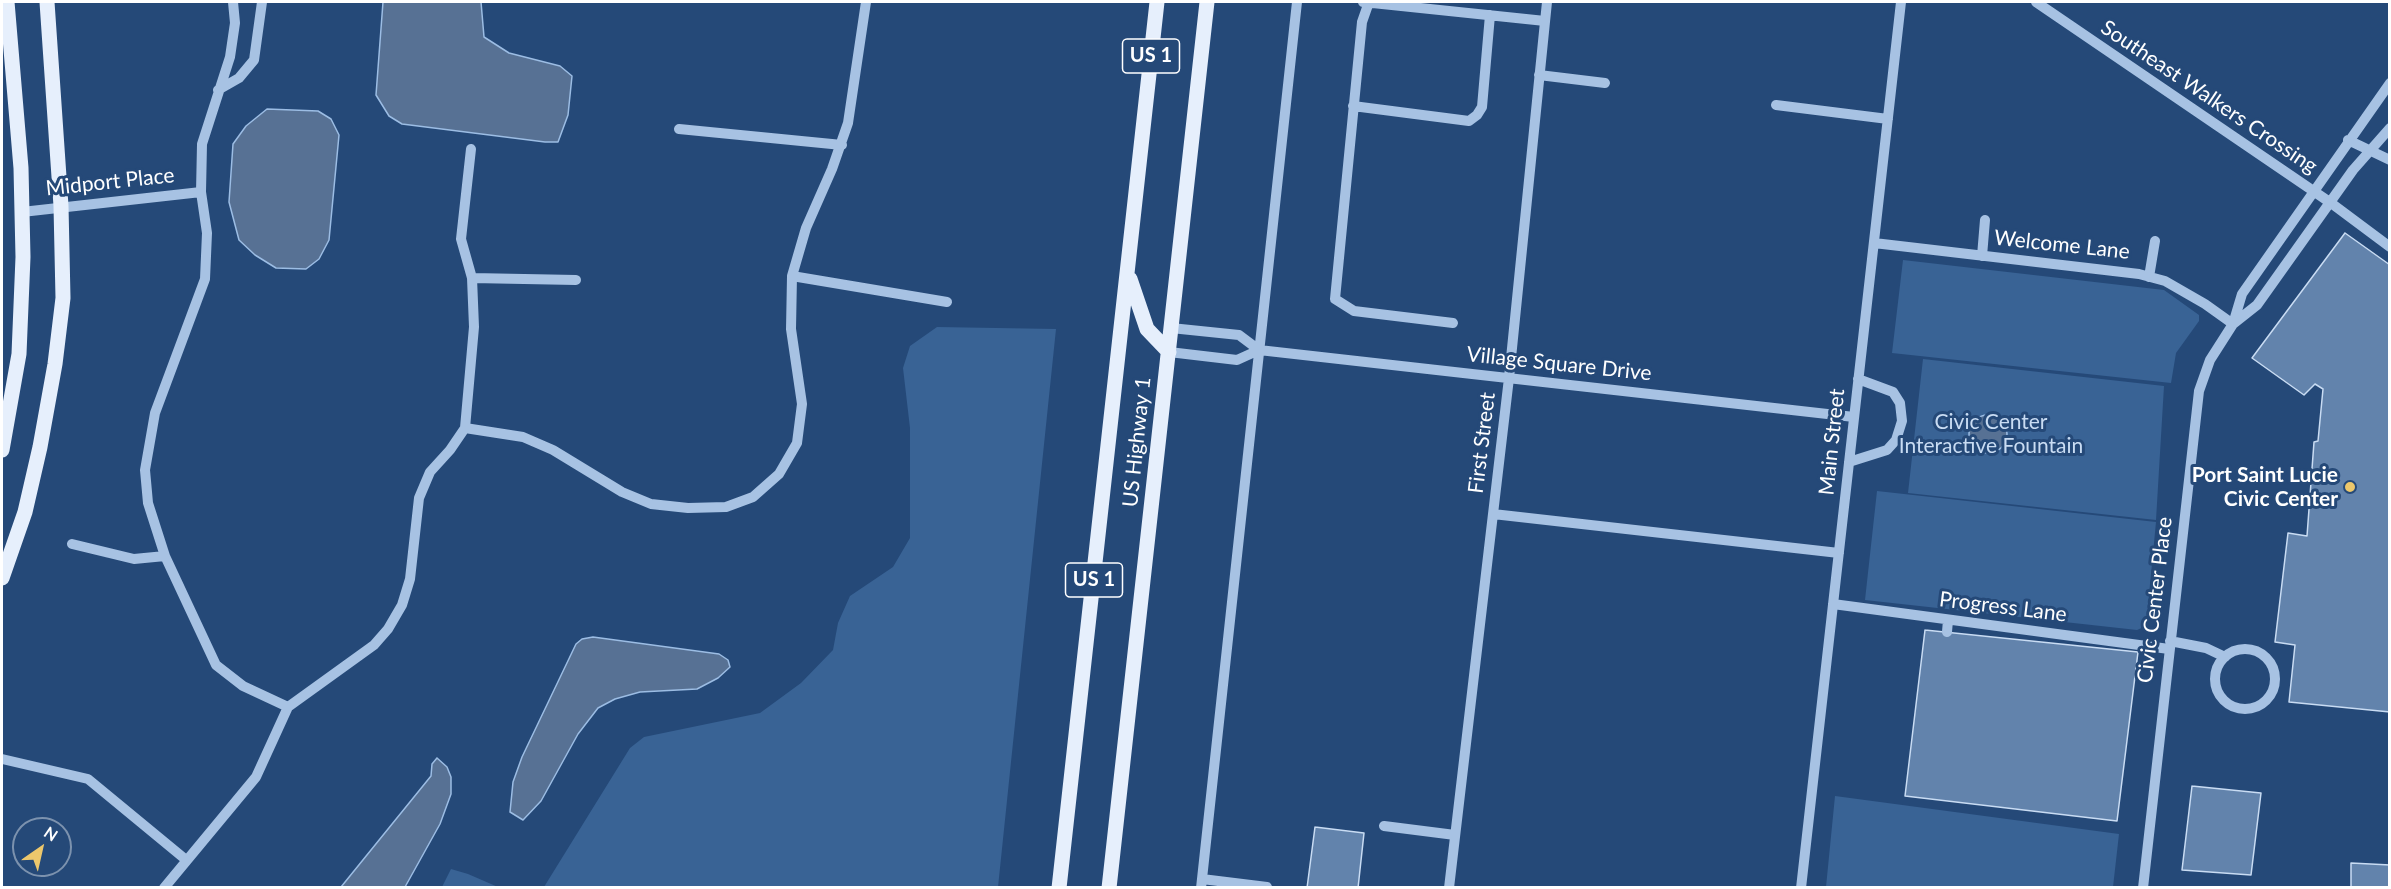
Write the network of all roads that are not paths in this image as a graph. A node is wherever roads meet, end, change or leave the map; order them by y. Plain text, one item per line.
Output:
1 (7, 2) edge
2 (47, 2) edge
3 (233, 2) edge
4 (262, 2) edge
5 (866, 2) edge
6 (1156, 2) edge
7 (1207, 2) edge
8 (1297, 2) edge
9 (1363, 2) edge
10 (1370, 2) edge
11 (1547, 2) edge
12 (1901, 2) edge
13 (2036, 2) edge
14 (1490, 15) junction
15 (1545, 21) junction
16 (1539, 75) junction
17 (1605, 83) dead end
18 (2390, 83) edge
19 (218, 90) junction
20 (1353, 105) junction
21 (1776, 105) dead end
22 (1888, 119) junction
23 (2390, 128) edge
24 (679, 129) dead end
25 (2348, 140) junction
26 (842, 145) junction
27 (471, 149) dead end
28 (2369, 151) junction
29 (2390, 160) edge
30 (2312, 191) junction
31 (201, 192) junction
32 (2331, 203) junction
33 (61, 206) junction
34 (22, 212) junction
35 (1985, 220) dead end
36 (2155, 242) dead end
37 (1874, 243) junction
38 (2390, 246) edge
39 (1982, 256) junction
40 (1129, 273) junction
41 (792, 276) junction
42 (2149, 277) junction
43 (472, 278) junction
44 (576, 280) dead end
45 (947, 303) dead end
46 (1453, 323) dead end
47 (2233, 324) junction
48 (1171, 328) junction
49 (1259, 350) junction
50 (1169, 352) junction
51 (1509, 378) junction
52 (1858, 379) junction
53 (1854, 417) junction
54 (465, 428) junction
55 (2, 450) edge
56 (1849, 462) junction
57 (1493, 514) junction
58 (72, 544) dead end
59 (1839, 553) junction
60 (165, 556) junction
61 (2, 578) edge
62 (1833, 604) junction
63 (1948, 620) junction
64 (1947, 632) dead end
65 (2169, 645) junction
66 (2225, 657) junction
67 (288, 707) junction
68 (2, 759) edge
69 (1384, 826) dead end
70 (1455, 835) junction
71 (185, 858) junction
72 (1201, 883) edge
73 (1267, 887) edge
74 (164, 888) edge
75 (1059, 888) edge
76 (1109, 888) edge
77 (1449, 888) edge
78 (1801, 888) edge
79 (2143, 888) edge

1 - 34 main road
2 - 33 main road
3 - 19 street
4 - 19 street
5 - 26 street
6 - 40 main road, US Highway 1 / US 1
7 - 48 main road, US Highway 1 / US 1
8 - 49 street
9 - 10 street
10 - 14 street
10 - 20 street
11 - 15 street, First Street
12 - 22 street, Main Street
13 - 30 street, Southeast Walkers Crossing
14 - 15 street
14 - 20 street
15 - 16 street, First Street
16 - 17 street
16 - 51 street, First Street
18 - 25 street, Civic Center Place
19 - 31 street
20 - 46 street
21 - 22 street
22 - 37 street, Main Street
23 - 28 street, Civic Center Place
24 - 26 street
25 - 28 street
25 - 30 street, Civic Center Place
26 - 41 street
27 - 43 street
28 - 29 street
28 - 32 street, Civic Center Place
30 - 32 street, Southeast Walkers Crossing
30 - 47 street, Civic Center Place
31 - 33 street, Midport Place
31 - 60 street
32 - 38 street, Southeast Walkers Crossing
32 - 47 street, Civic Center Place
33 - 34 street, Midport Place
33 - 61 main road
34 - 55 main road
35 - 39 street
36 - 42 street
37 - 39 street, Welcome Lane
37 - 52 street, Main Street
39 - 42 street, Welcome Lane
40 - 50 main road
40 - 75 main road, US Highway 1 / US 1
41 - 45 street
41 - 54 street
42 - 47 street, Welcome Lane
43 - 44 street
43 - 54 street
47 - 65 street, Civic Center Place
48 - 49 street, Village Square Drive
48 - 50 main road, US Highway 1 / US 1
49 - 50 street, Village Square Drive
49 - 51 street, Village Square Drive
49 - 72 street
50 - 76 main road, US Highway 1 / US 1
51 - 53 street, Village Square Drive
51 - 57 street, First Street
52 - 53 street, Main Street
52 - 56 street
53 - 56 street, Main Street
54 - 67 street
56 - 59 street, Main Street
57 - 59 street
57 - 70 street, First Street
58 - 60 street
59 - 62 street, Main Street
60 - 67 street
62 - 63 street, Progress Lane
62 - 78 street, Main Street
63 - 64 street
63 - 65 street, Progress Lane
65 - 66 street, Progress Lane
65 - 79 street, Civic Center Place
66 - 66 street
67 - 71 street
68 - 71 street
69 - 70 street
70 - 77 street, First Street
71 - 74 street
72 - 73 street

